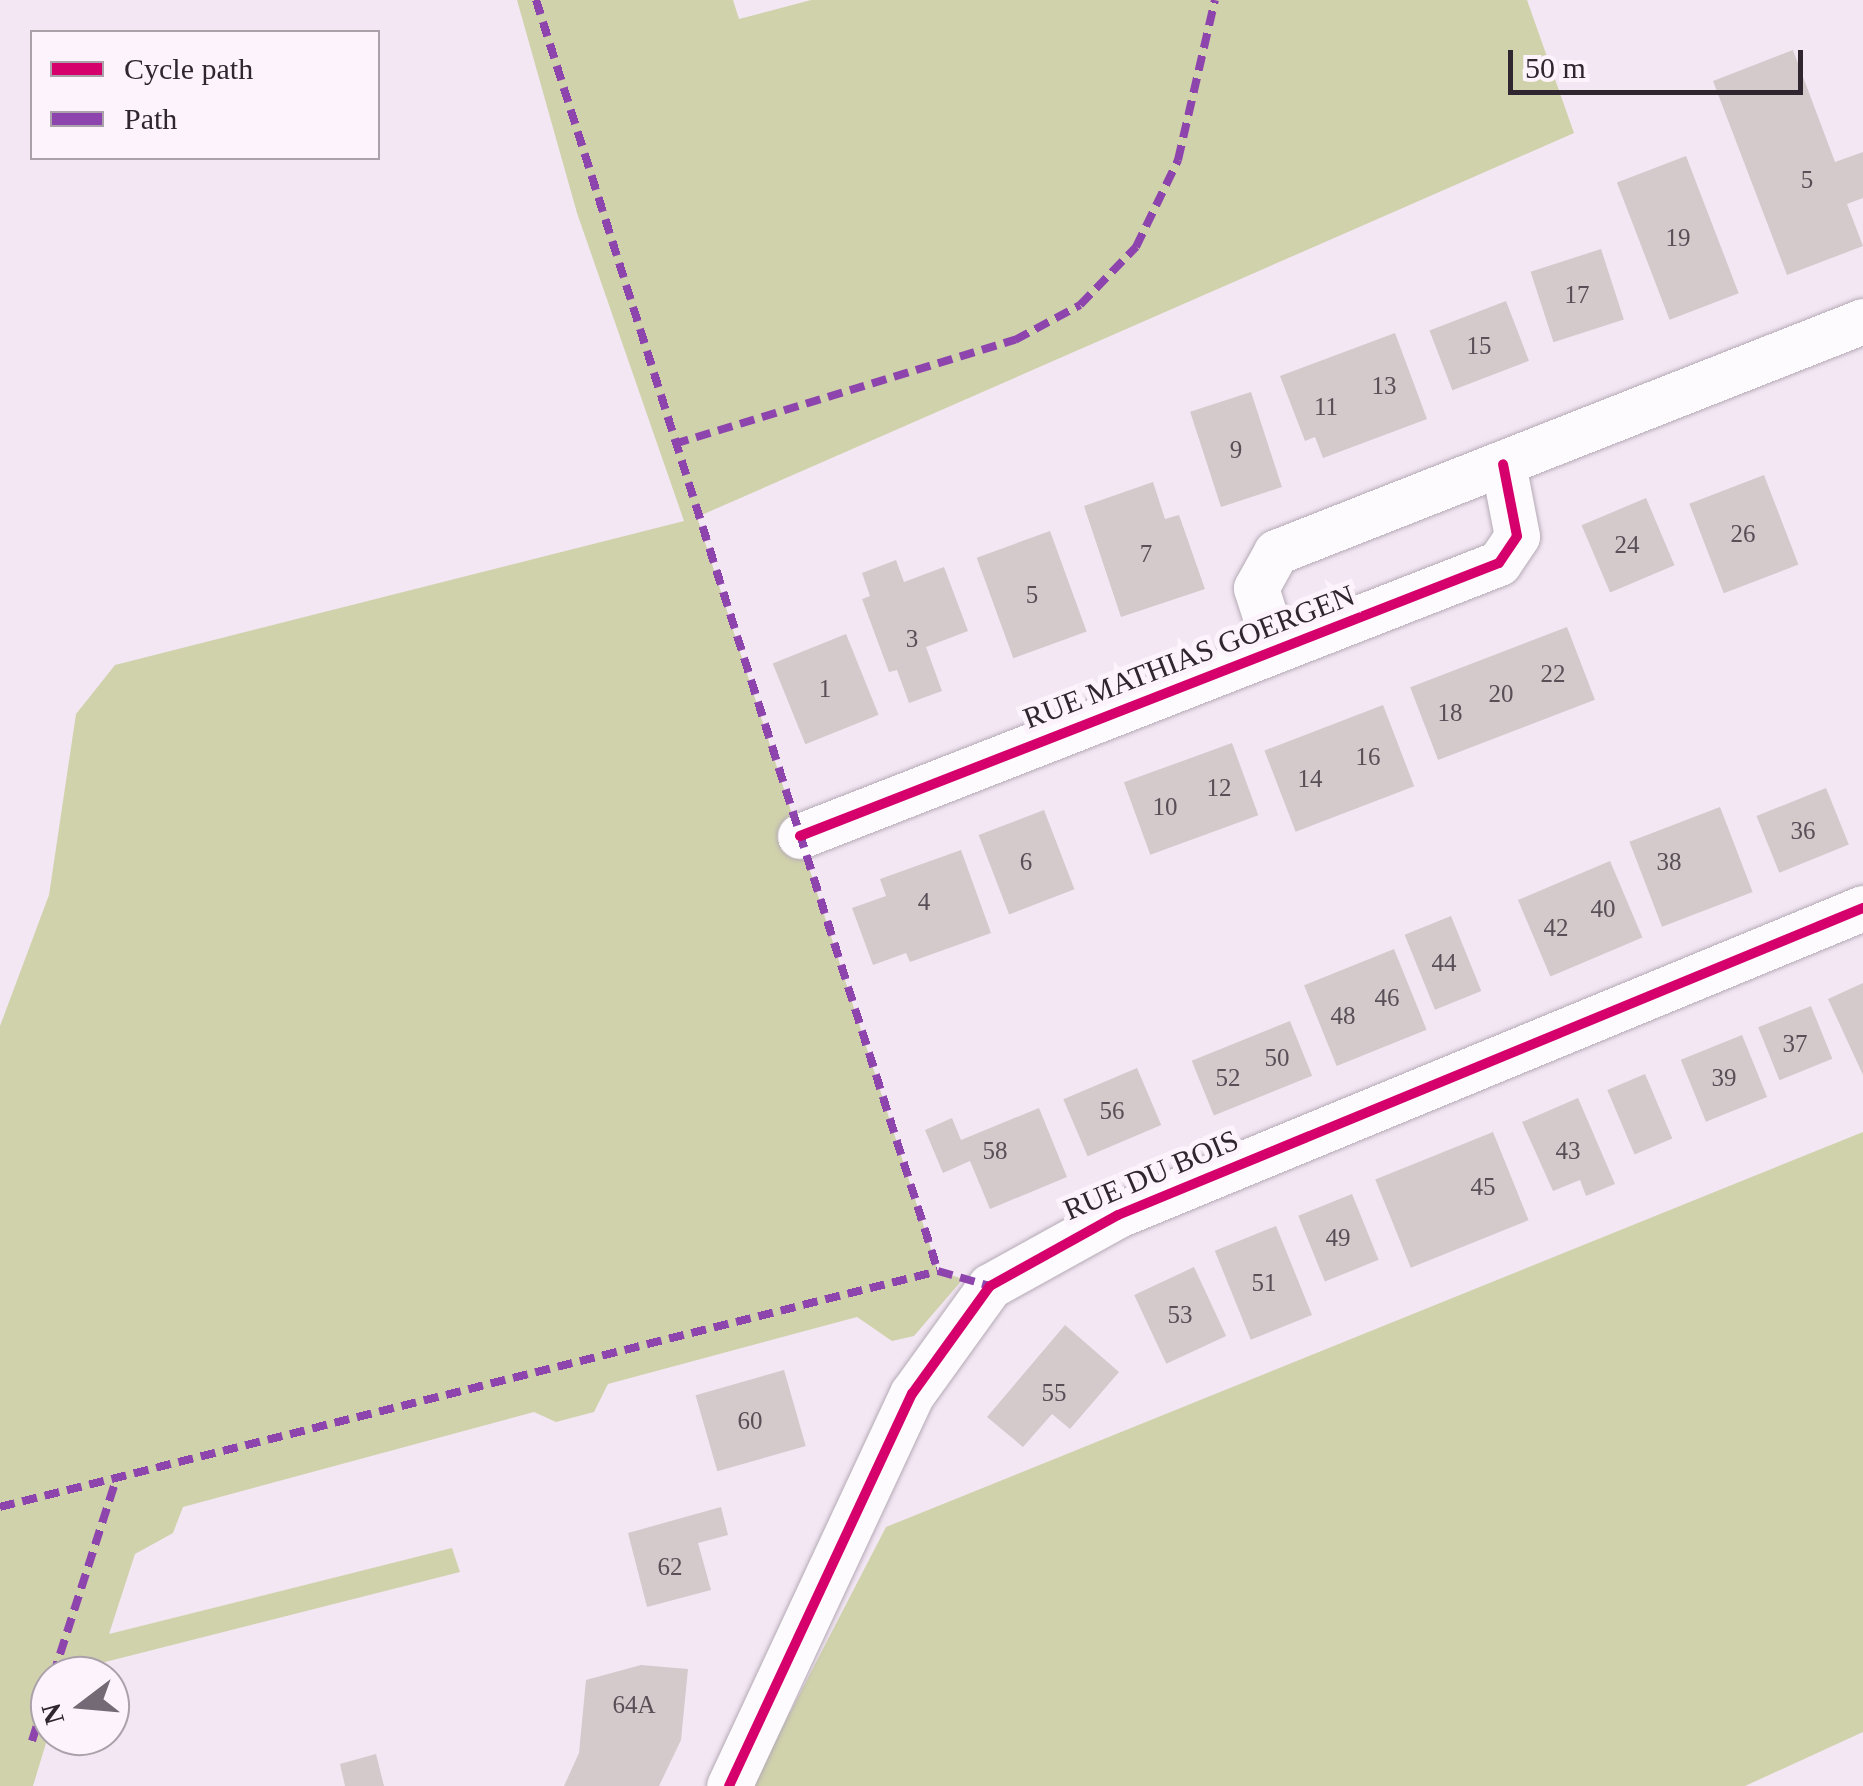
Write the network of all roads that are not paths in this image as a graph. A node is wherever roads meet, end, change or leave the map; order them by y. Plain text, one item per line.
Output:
1 (1863, 320) edge
2 (1502, 464) junction
3 (1276, 650) junction
4 (800, 836) dead end
5 (1863, 908) edge
6 (728, 1786) edge

1 - 2 street, RUE MATHIAS GOERGEN
2 - 3 street, RUE MATHIAS GOERGEN
2 - 3 street, RUE MATHIAS GOERGEN
3 - 4 street, RUE MATHIAS GOERGEN
5 - 6 street, RUE DU BOIS

